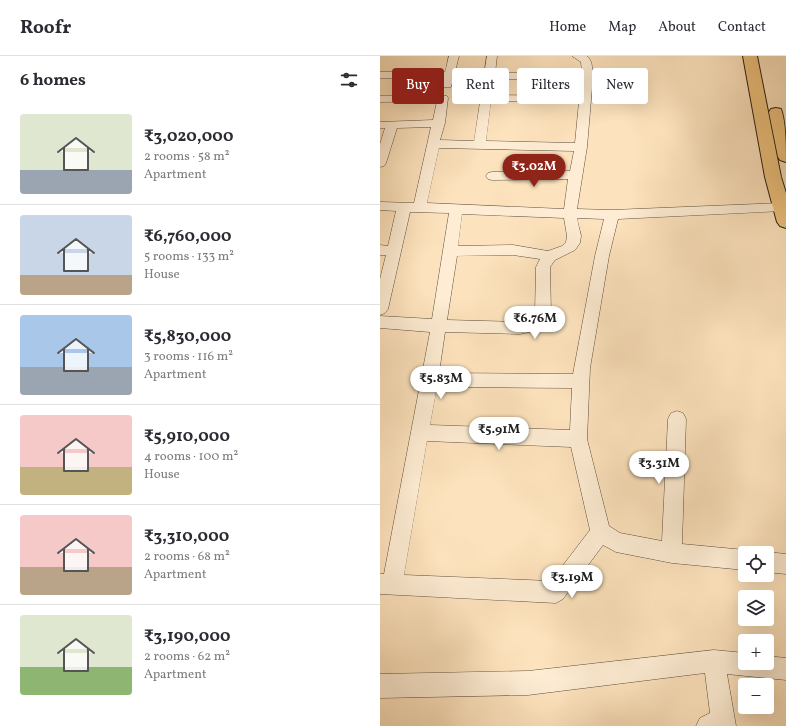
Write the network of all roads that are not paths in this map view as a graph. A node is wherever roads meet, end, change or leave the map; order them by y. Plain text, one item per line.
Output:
1 (454, 56) edge
2 (492, 56) edge
3 (576, 56) edge
4 (582, 56) edge
5 (750, 56) edge
6 (764, 56) edge
7 (491, 68) edge
8 (380, 74) edge
9 (449, 75) junction
10 (509, 76) edge
11 (588, 76) junction
12 (768, 79) dead end
13 (444, 94) edge
14 (772, 95) dead end
15 (509, 98) edge
16 (380, 99) edge
17 (392, 99) edge
18 (585, 99) junction
19 (442, 104) edge
20 (485, 104) edge
21 (439, 123) junction
22 (380, 124) edge
23 (392, 124) junction
24 (435, 144) junction
25 (480, 144) junction
26 (581, 148) junction
27 (786, 157) edge
28 (380, 163) edge
29 (576, 175) junction
30 (492, 176) dead end
31 (380, 206) edge
32 (404, 207) junction
33 (420, 207) junction
34 (456, 210) junction
35 (570, 213) junction
36 (612, 215) junction
37 (784, 215) edge
38 (387, 250) edge
39 (450, 251) junction
40 (549, 256) junction
41 (380, 309) edge
42 (380, 322) edge
43 (439, 326) junction
44 (430, 380) junction
45 (582, 381) junction
46 (677, 419) dead end
47 (420, 433) junction
48 (578, 439) junction
49 (601, 532) junction
50 (672, 553) junction
51 (738, 559) edge
52 (774, 563) edge
53 (786, 564) edge
54 (386, 584) edge
55 (714, 661) junction
56 (786, 669) edge
57 (380, 686) edge
58 (719, 725) edge

1 - 9 street
2 - 7 street
3 - 4 street
4 - 11 street
5 - 37 main road
6 - 12 main road
8 - 9 street
9 - 13 street
10 - 11 street
11 - 18 street
14 - 27 main road
15 - 18 street
16 - 17 street
18 - 26 street
19 - 21 street
20 - 25 street
21 - 23 street
21 - 24 street
22 - 23 street
23 - 28 street
24 - 25 street
24 - 33 street
25 - 26 street
26 - 29 street
29 - 30 street
29 - 35 street
31 - 32 street
32 - 33 street
32 - 38 street
33 - 34 street
34 - 35 street
34 - 39 street
35 - 36 street
35 - 40 street
36 - 37 street
36 - 45 street
38 - 41 street
39 - 40 street
39 - 43 street
40 - 43 street
42 - 43 street
43 - 44 street
44 - 45 street
44 - 47 street
45 - 48 street
46 - 50 street
47 - 48 street
47 - 54 street
48 - 49 street
49 - 50 street
49 - 54 street
50 - 51 street
52 - 53 street
55 - 56 street
55 - 57 street
55 - 58 street

